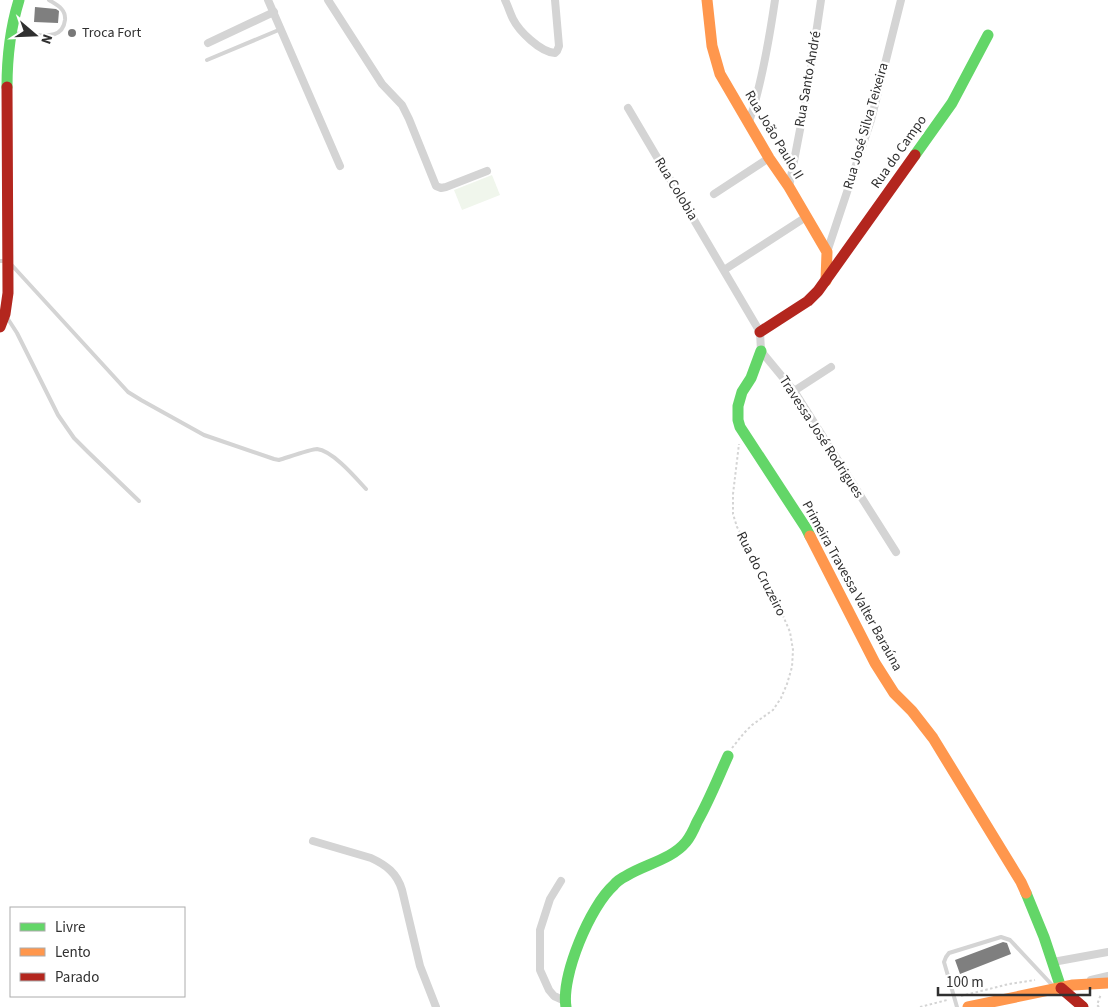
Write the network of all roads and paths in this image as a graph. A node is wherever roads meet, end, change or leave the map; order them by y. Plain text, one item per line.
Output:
1 (19, 0) edge
2 (49, 0) edge
3 (268, 0) edge
4 (328, 0) edge
5 (505, 0) edge
6 (555, 0) edge
7 (707, 0) edge
8 (775, 0) edge
9 (821, 0) edge
10 (901, 0) edge
11 (274, 12) junction
12 (281, 29) junction
13 (5, 32) edge
14 (988, 35) dead end
15 (208, 42) dead end
16 (206, 60) dead end
17 (628, 108) dead end
18 (749, 122) junction
19 (770, 158) junction
20 (340, 166) dead end
21 (487, 170) dead end
22 (789, 187) junction
23 (714, 194) dead end
24 (806, 217) junction
25 (827, 252) junction
26 (4, 261) edge
27 (724, 270) junction
28 (826, 281) junction
29 (5, 314) junction
30 (0, 327) edge
31 (760, 332) junction
32 (761, 351) junction
33 (831, 367) dead end
34 (794, 391) junction
35 (740, 427) junction
36 (366, 488) dead end
37 (139, 501) dead end
38 (896, 552) dead end
39 (728, 756) joint
40 (312, 841) dead end
41 (561, 881) dead end
42 (1108, 952) edge
43 (1052, 962) junction
44 (1108, 976) edge
45 (1108, 982) edge
46 (1073, 985) junction
47 (1058, 988) junction
48 (566, 1004) edge
49 (436, 1007) edge
50 (956, 1007) edge
51 (968, 1007) edge
52 (1083, 1007) edge

1 - 13 street
2 - 13 lane
3 - 11 street
4 - 21 street
5 - 6 street
7 - 18 street, Rua João Paulo II
8 - 18 street
9 - 22 street, Rua Santo André
10 - 25 street, Rua José Silva Teixeira
11 - 12 street
11 - 15 street
12 - 16 lane
12 - 20 street
13 - 26 street
14 - 28 street, Rua do Campo
17 - 27 street, Rua Colobia
18 - 19 street, Rua João Paulo II
19 - 22 street, Rua João Paulo II
19 - 23 street
22 - 24 street, Rua João Paulo II
24 - 25 street, Rua João Paulo II
24 - 27 street
25 - 28 street
26 - 29 street
26 - 36 lane
27 - 31 street
28 - 31 street, Rua do Campo
29 - 30 street
29 - 37 lane
31 - 32 street
32 - 34 street, Travessa José Rodrigues
32 - 35 street
33 - 34 street
34 - 38 street, Travessa José Rodrigues
35 - 39 path, Rua do Cruzeiro
35 - 43 street, Primeira Travessa Valter Baraúna
39 - 48 street
40 - 49 street
41 - 48 street
42 - 43 street
43 - 47 street, Primeira Travessa Valter Baraúna
44 - 46 street
45 - 46 street
46 - 47 street
47 - 50 lane
47 - 51 street
47 - 52 street

